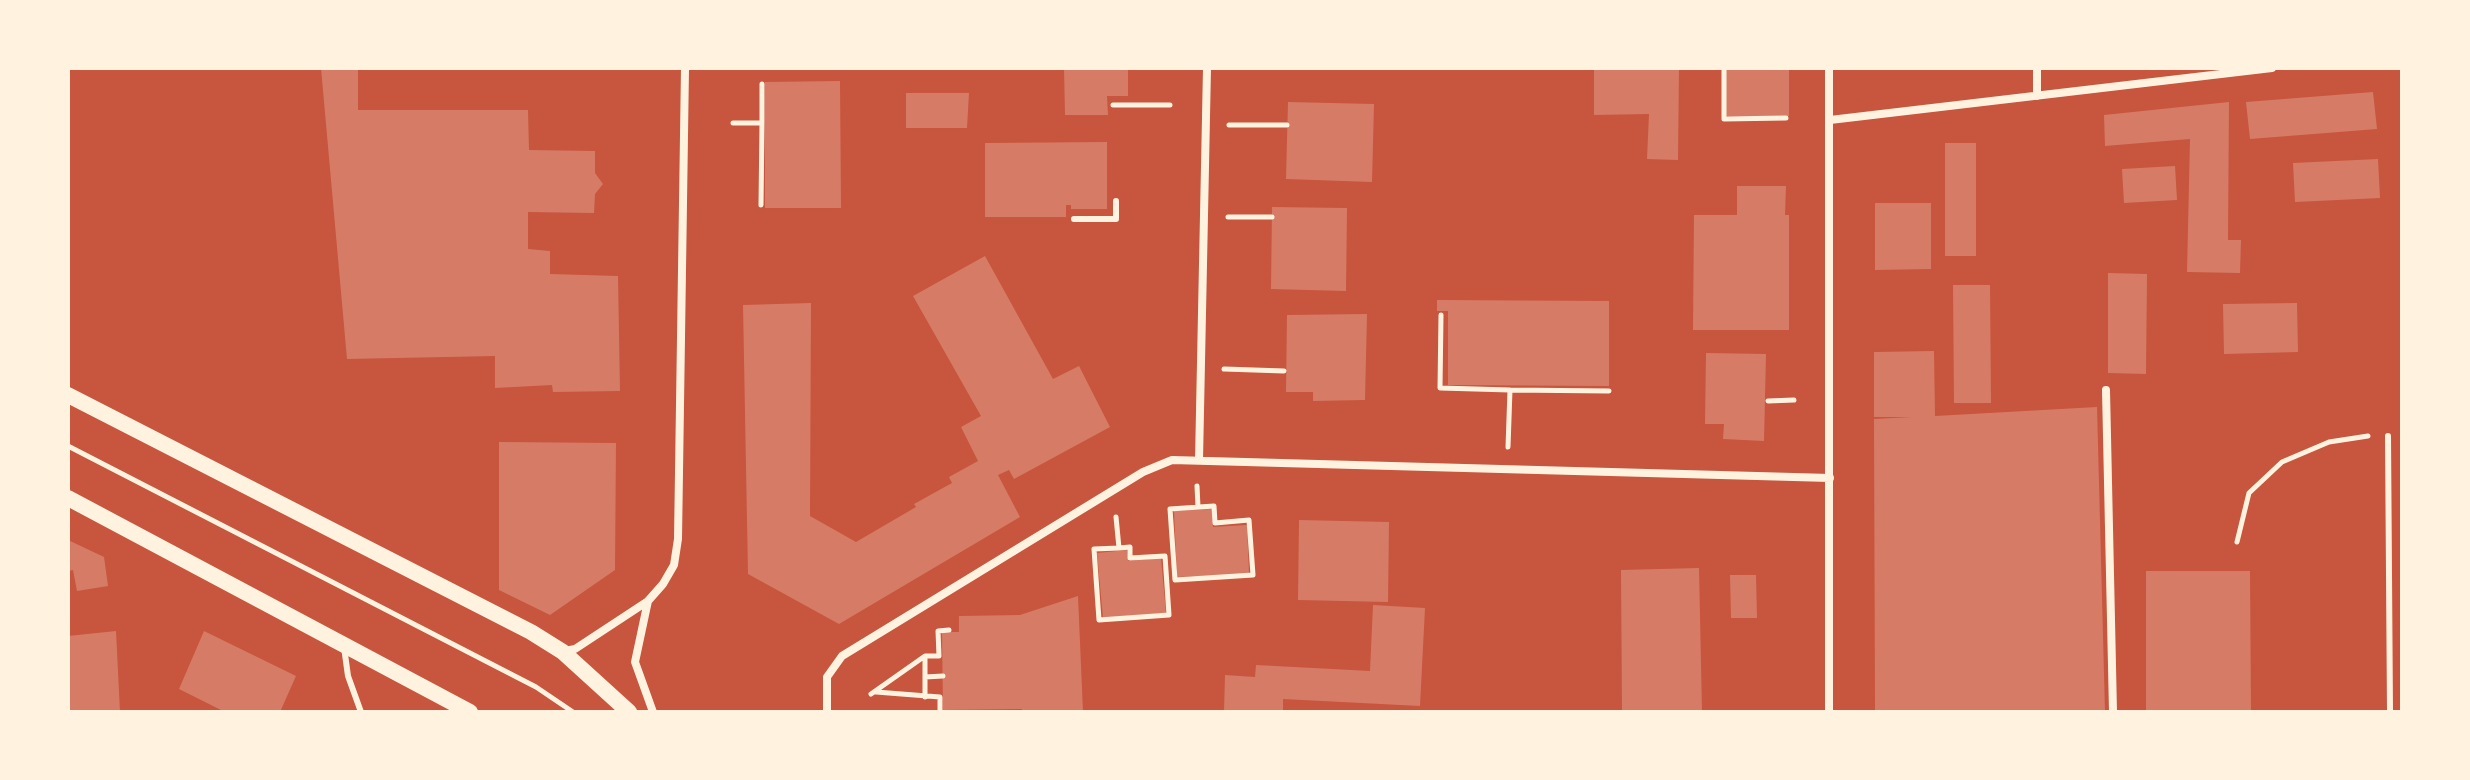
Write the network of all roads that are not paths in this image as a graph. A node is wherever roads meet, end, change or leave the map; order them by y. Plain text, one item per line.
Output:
1 (685, 68) edge
2 (1207, 68) edge
3 (1829, 68) edge
4 (2037, 68) edge
5 (2272, 68) edge
6 (2037, 96) junction
7 (1830, 120) junction
8 (1116, 201) dead end
9 (1074, 219) dead end
10 (2106, 390) dead end
11 (68, 395) edge
12 (2388, 436) road end
13 (1199, 460) junction
14 (1830, 478) junction
15 (68, 498) edge
16 (648, 601) junction
17 (344, 647) junction
18 (563, 652) junction
19 (361, 712) edge
20 (469, 712) edge
21 (629, 712) edge
22 (653, 712) edge
23 (827, 712) edge
24 (1829, 712) edge
25 (2113, 712) edge
26 (2390, 712) edge

1 - 16 street
2 - 13 street
3 - 7 street
4 - 6 street
5 - 6 street
6 - 7 street
7 - 14 street
8 - 9 lane
10 - 25 street
11 - 18 main road
12 - 26 lane
13 - 14 street
13 - 23 street
14 - 24 street
15 - 17 main road
16 - 18 street
16 - 22 street
17 - 19 lane
17 - 20 main road
18 - 21 main road

